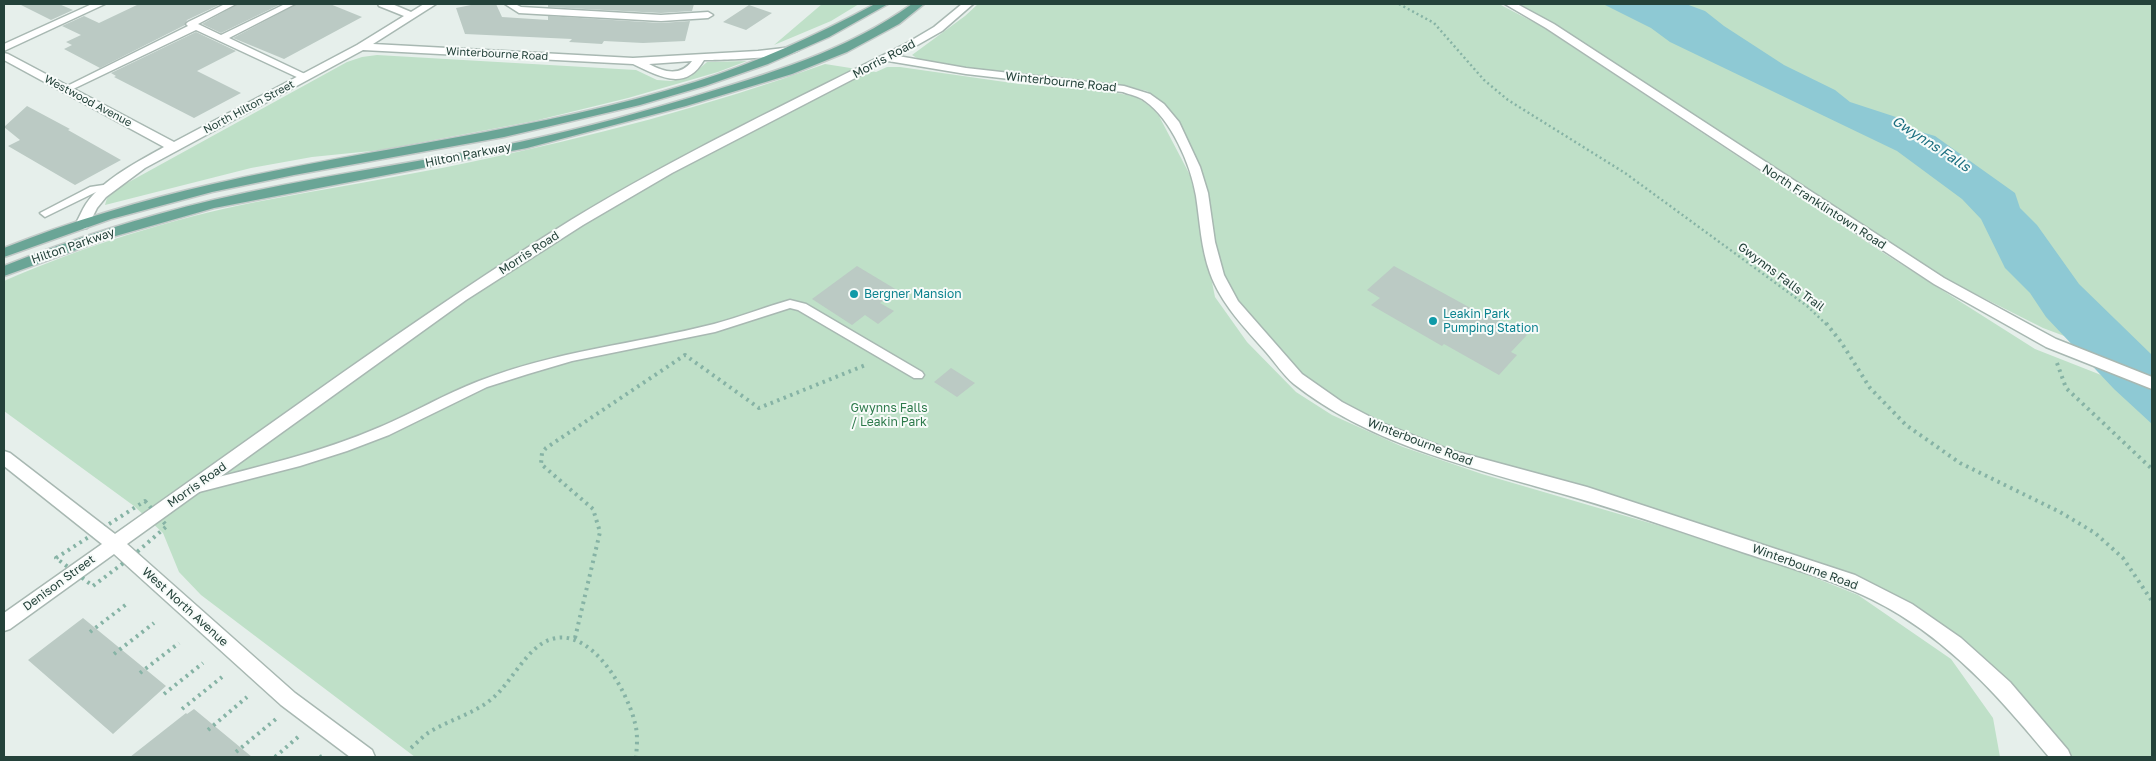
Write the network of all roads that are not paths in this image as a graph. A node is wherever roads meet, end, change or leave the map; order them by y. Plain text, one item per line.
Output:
1 (100, 4) edge
2 (232, 4) edge
3 (290, 4) edge
4 (383, 4) edge
5 (431, 4) edge
6 (509, 4) edge
7 (883, 4) edge
8 (919, 4) edge
9 (968, 4) edge
10 (1510, 4) edge
11 (410, 15) junction
12 (708, 15) dead end
13 (196, 26) junction
14 (222, 38) junction
15 (361, 47) junction
16 (4, 48) edge
17 (796, 49) junction
18 (4, 56) edge
19 (700, 56) junction
20 (887, 58) junction
21 (633, 61) junction
22 (304, 77) junction
23 (66, 89) junction
24 (173, 147) junction
25 (110, 187) junction
26 (45, 213) dead end
27 (82, 225) junction
28 (4, 253) edge
29 (4, 271) edge
30 (918, 375) dead end
31 (2152, 383) edge
32 (4, 457) edge
33 (190, 489) junction
34 (114, 544) junction
35 (4, 623) edge
36 (365, 757) edge
37 (2062, 757) edge

1 - 16 street
2 - 13 lane
3 - 14 lane
4 - 11 street
5 - 11 street, North Hilton Street
6 - 12 lane
7 - 17 main road, Hilton Parkway
8 - 29 main road, Hilton Parkway
9 - 20 street, Morris Road
10 - 31 street, North Franklintown Road
11 - 15 street, North Hilton Street
13 - 14 lane
13 - 23 lane
14 - 22 lane
15 - 21 street, Winterbourne Road
15 - 22 street, North Hilton Street
17 - 19 street, Winterbourne Road
17 - 27 main road, Hilton Parkway
18 - 23 street, Westwood Avenue
19 - 21 street, Winterbourne Road
19 - 21 street, Winterbourne Road
20 - 33 street, Morris Road
20 - 37 street, Winterbourne Road
22 - 24 street, North Hilton Street
23 - 24 street, Westwood Avenue
24 - 25 street, North Hilton Street
25 - 26 lane
25 - 27 street, North Hilton Street
27 - 28 main road, Hilton Parkway
30 - 33 lane
32 - 34 street, West North Avenue
33 - 34 street, Morris Road
34 - 35 street, Denison Street
34 - 36 street, West North Avenue

